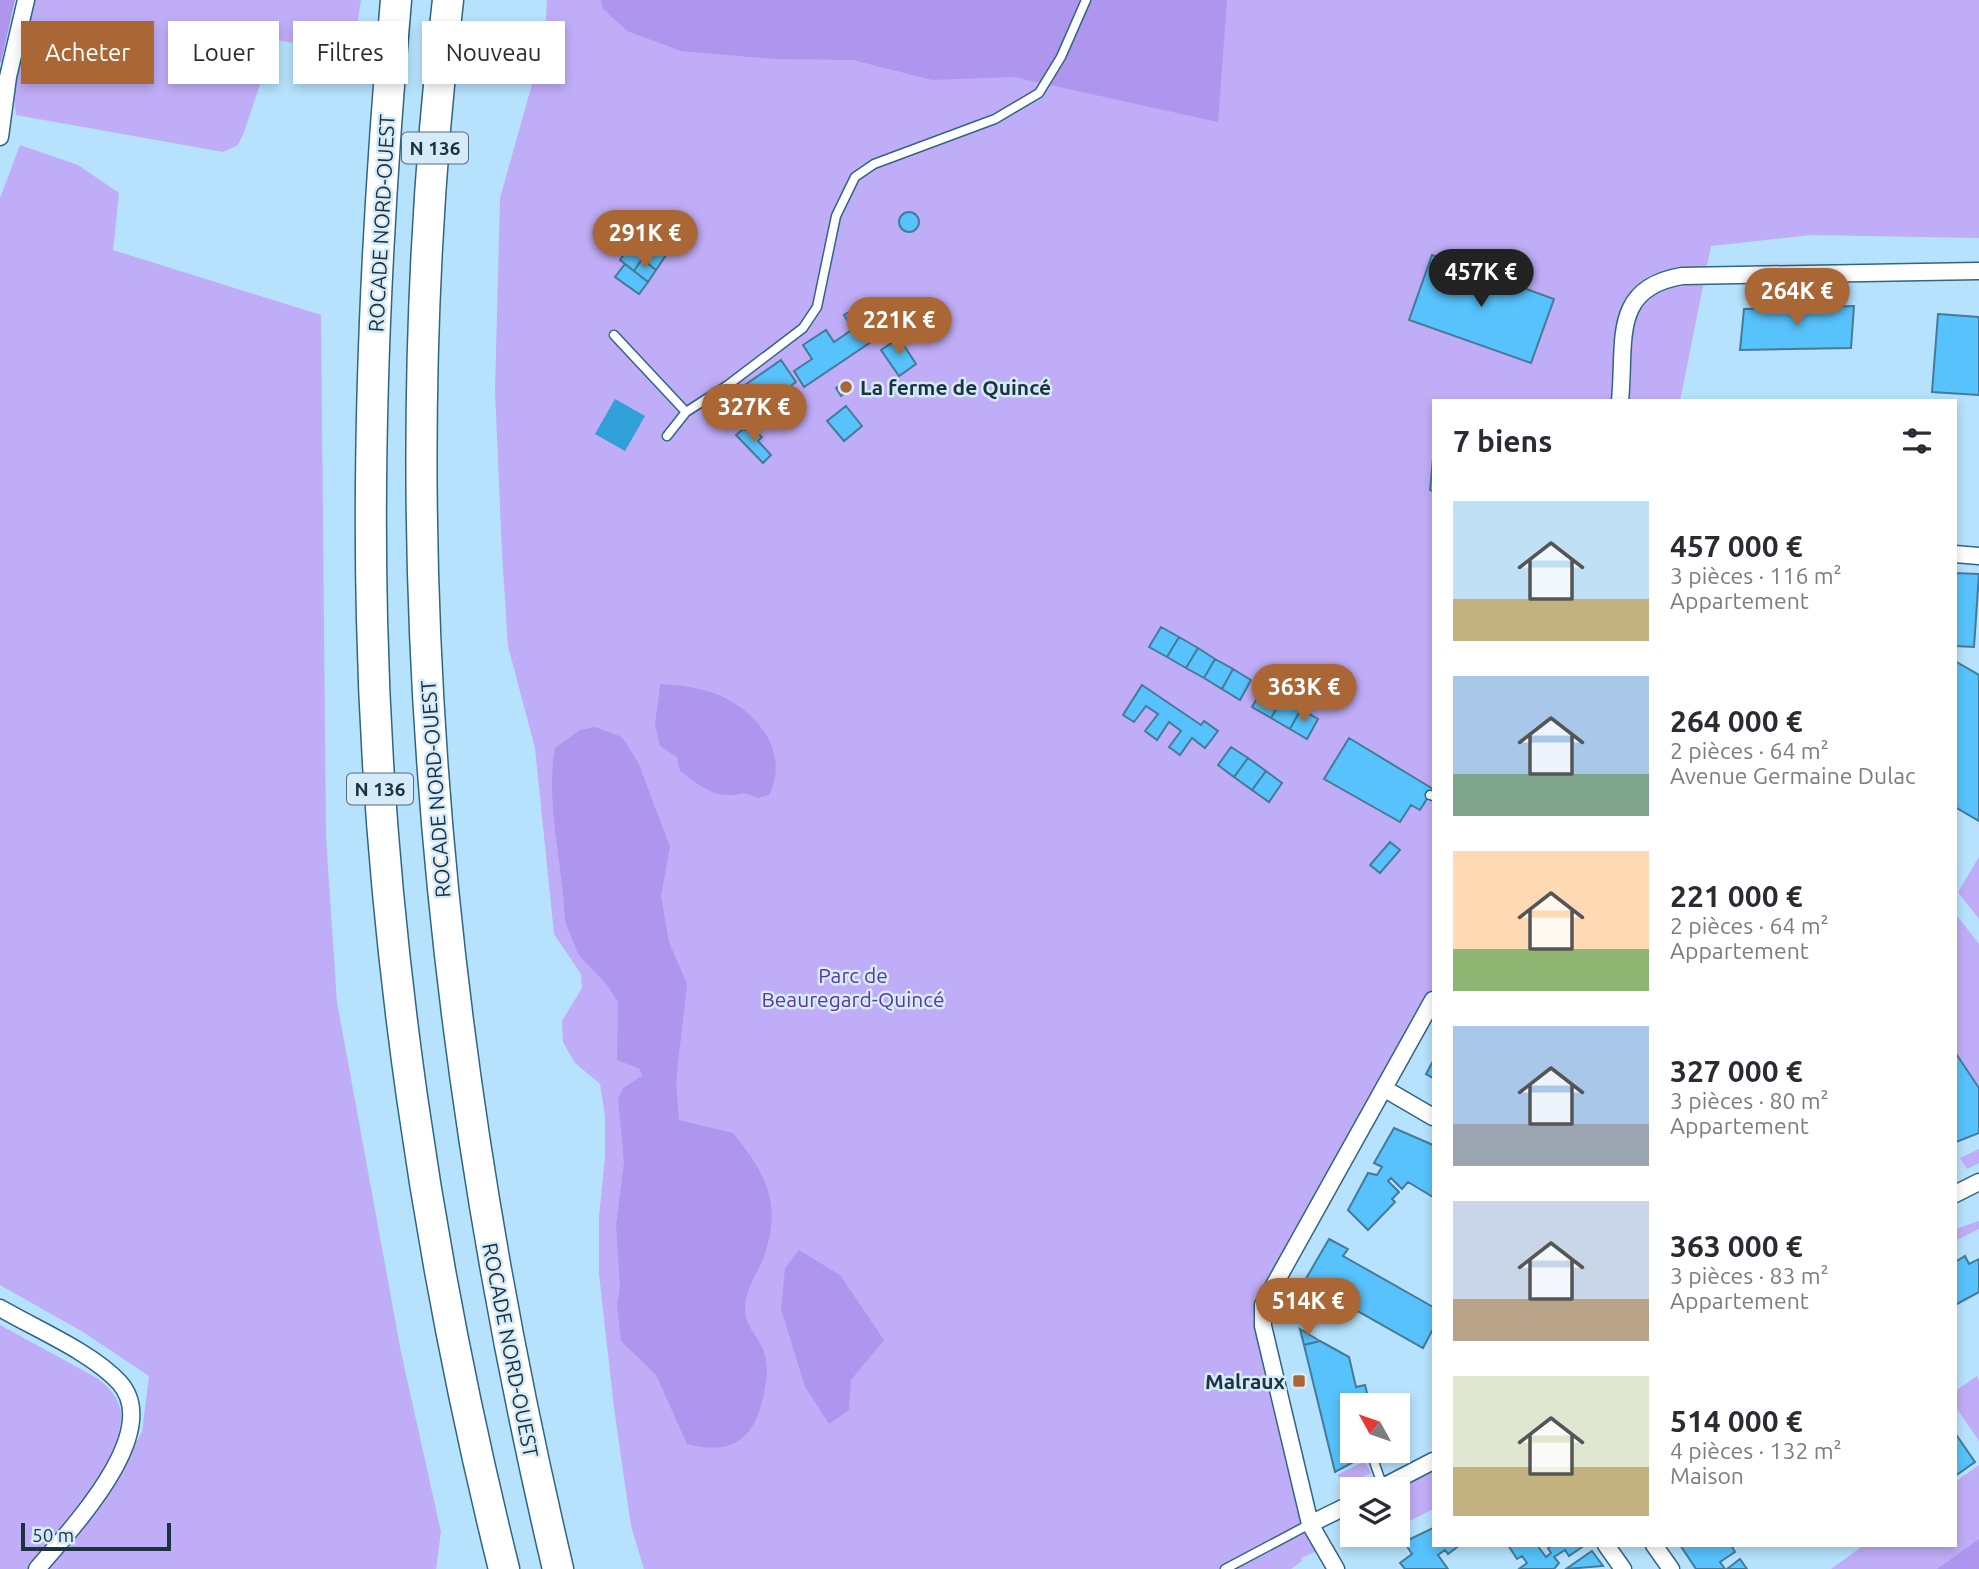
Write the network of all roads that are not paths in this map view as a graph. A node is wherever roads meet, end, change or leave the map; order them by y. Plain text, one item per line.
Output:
1 (26, 0) edge
2 (396, 0) edge
3 (451, 0) edge
4 (1086, 0) edge
5 (0, 137) edge
6 (1979, 271) edge
7 (614, 335) dead end
8 (1620, 399) edge
9 (686, 412) junction
10 (667, 436) dead end
11 (1957, 554) edge
12 (1979, 556) edge
13 (1432, 1002) edge
14 (1385, 1089) junction
15 (1432, 1116) edge
16 (1979, 1182) edge
17 (1957, 1192) edge
18 (0, 1308) edge
19 (1432, 1462) edge
20 (1402, 1477) edge
21 (1340, 1509) edge
22 (1310, 1524) junction
23 (1607, 1547) edge
24 (1655, 1547) edge
25 (37, 1569) edge
26 (504, 1569) edge
27 (558, 1569) edge
28 (1225, 1569) edge
29 (1336, 1569) edge
30 (1623, 1569) edge
31 (1671, 1569) edge

1 - 5 street
2 - 26 highway, ROCADE NORD-OUEST / N 136
3 - 27 highway, ROCADE NORD-OUEST / N 136
4 - 9 lane
6 - 8 street
7 - 9 lane
9 - 10 lane
11 - 12 street
13 - 14 street
14 - 15 street
14 - 22 street
16 - 17 street
18 - 25 street
19 - 20 street
21 - 22 street
22 - 28 lane
22 - 29 street
23 - 30 street
24 - 31 street

